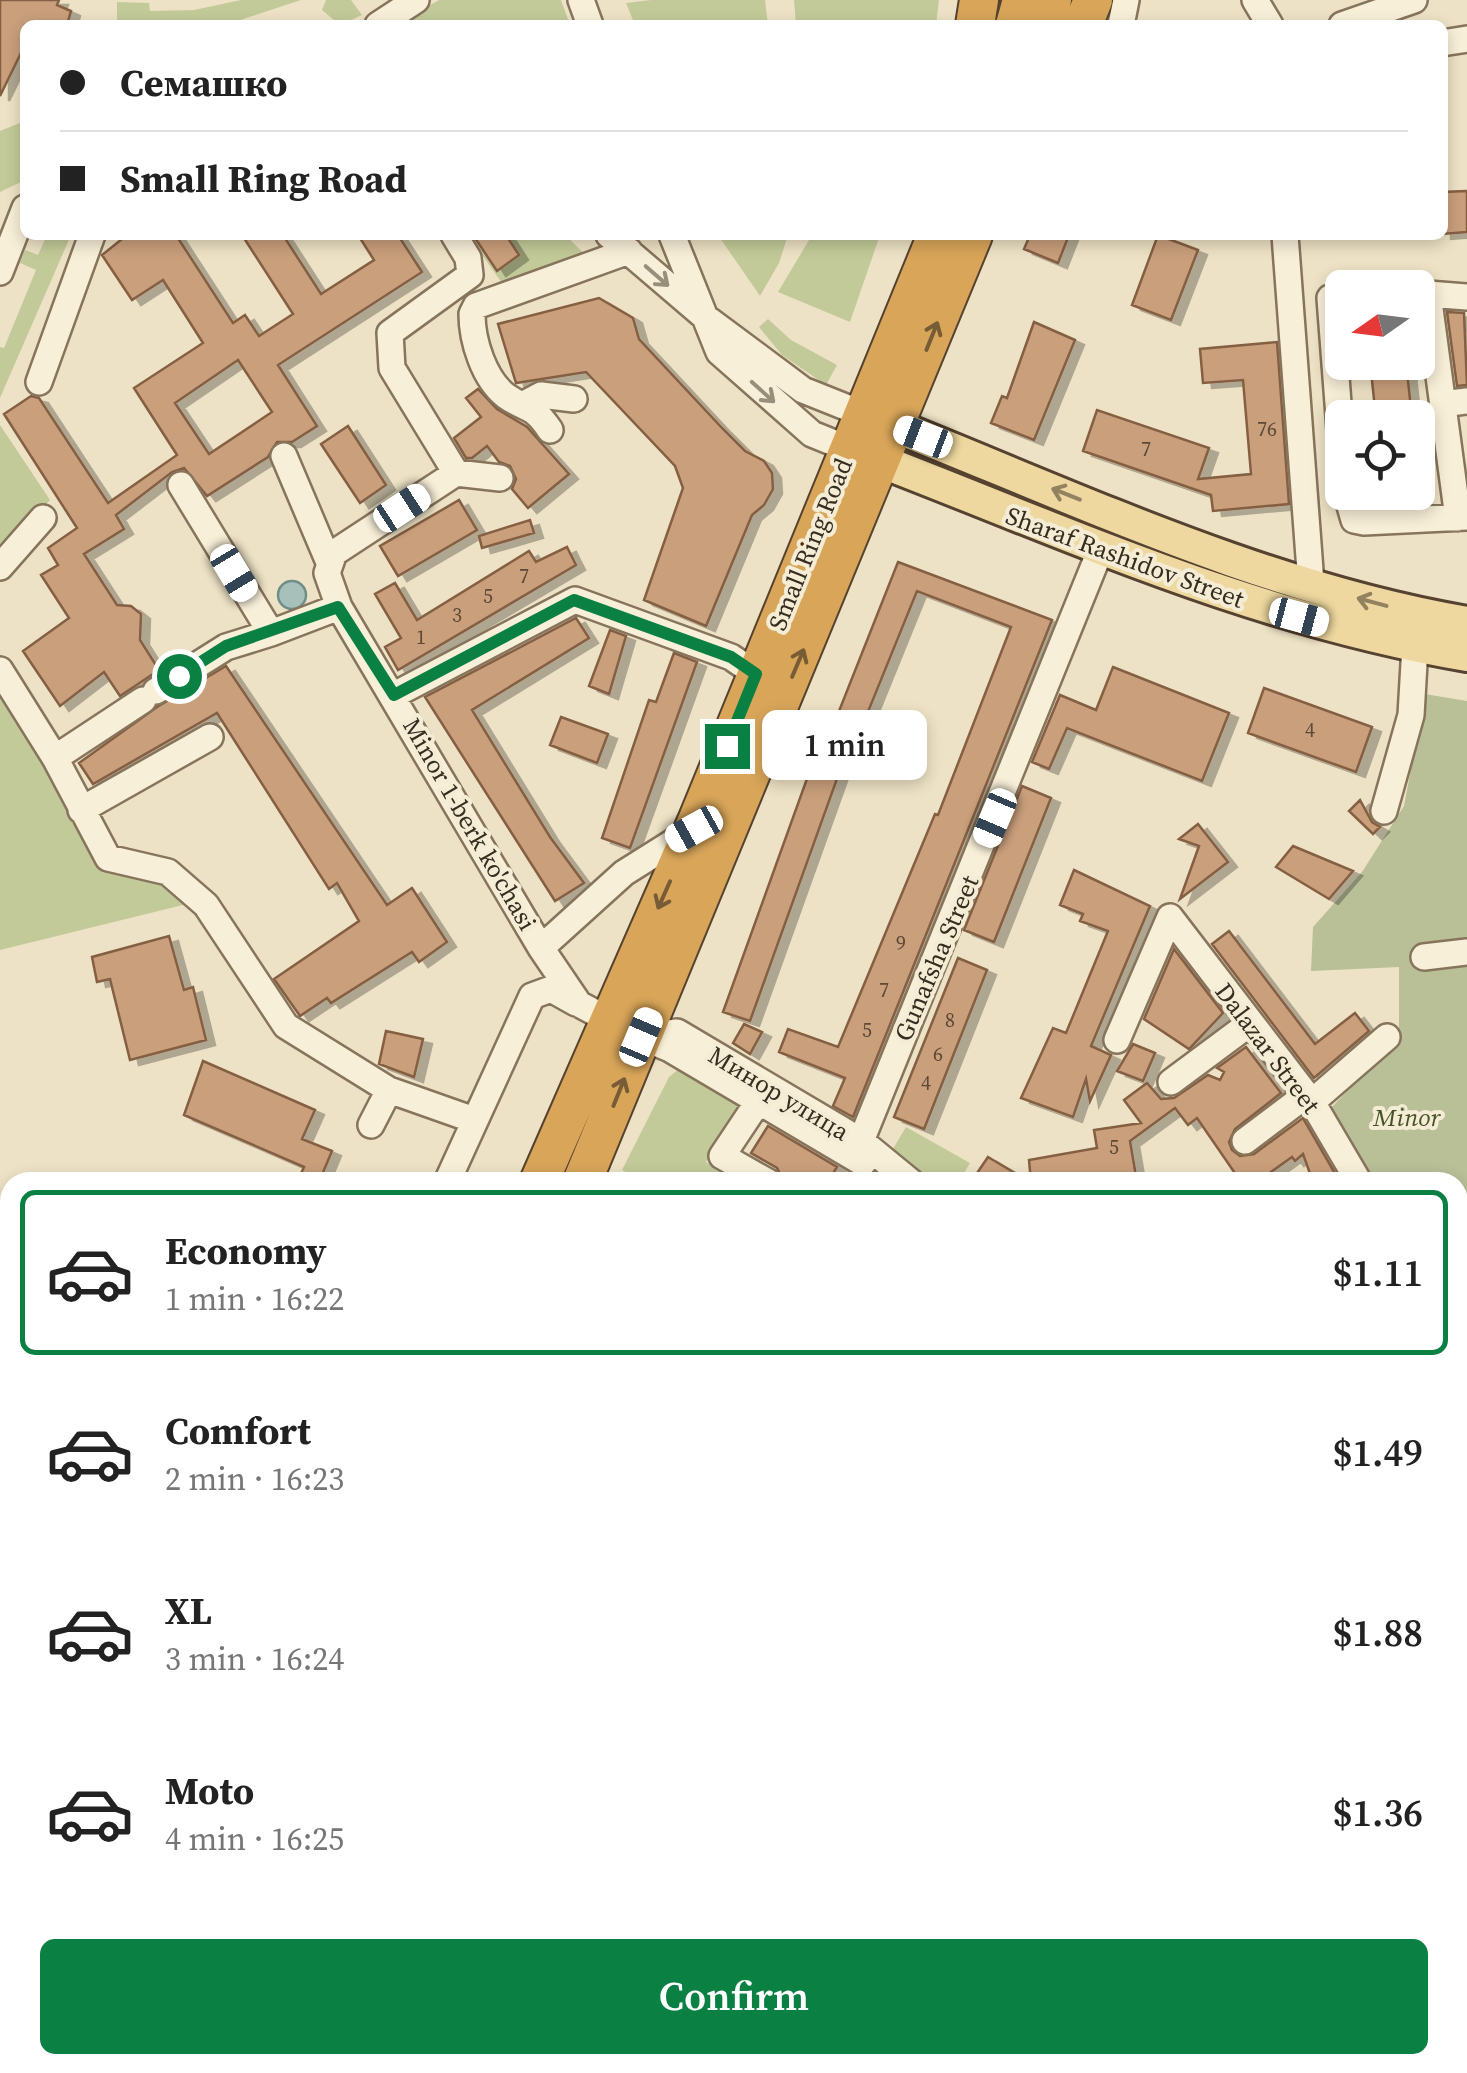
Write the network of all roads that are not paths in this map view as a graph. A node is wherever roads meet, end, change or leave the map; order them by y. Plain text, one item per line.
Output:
1 (416, 0) edge
2 (1414, 0) edge
3 (386, 20) edge
4 (1359, 20) edge
5 (20, 221) edge
6 (90, 240) edge
7 (457, 240) edge
8 (674, 240) edge
9 (935, 240) edge
10 (971, 240) edge
11 (1285, 240) edge
12 (619, 243) edge
13 (0, 272) edge
14 (1467, 297) edge
15 (704, 317) junction
16 (39, 382) dead end
17 (574, 399) dead end
18 (1455, 402) edge
19 (526, 403) junction
20 (879, 420) junction
21 (550, 430) dead end
22 (865, 455) junction
23 (284, 456) dead end
24 (456, 473) junction
25 (500, 478) dead end
26 (181, 484) dead end
27 (1348, 510) edge
28 (42, 518) dead end
29 (1462, 518) edge
30 (1100, 552) junction
31 (328, 560) junction
32 (0, 567) edge
33 (1311, 584) junction
34 (338, 607) junction
35 (1467, 623) edge
36 (270, 633) junction
37 (1415, 646) junction
38 (1467, 655) edge
39 (0, 670) edge
40 (756, 674) junction
41 (394, 695) junction
42 (210, 737) dead end
43 (55, 758) junction
44 (81, 810) junction
45 (1384, 811) dead end
46 (694, 829) junction
47 (542, 948) junction
48 (1467, 952) edge
49 (1424, 957) dead end
50 (609, 1020) junction
51 (1249, 1024) junction
52 (1388, 1036) dead end
53 (1117, 1040) dead end
54 (1171, 1082) dead end
55 (390, 1090) junction
56 (1309, 1099) junction
57 (758, 1102) junction
58 (474, 1120) junction
59 (371, 1126) dead end
60 (557, 1140) junction
61 (1245, 1141) dead end
62 (862, 1152) junction
63 (588, 1168) edge
64 (451, 1172) edge
65 (543, 1172) edge
66 (750, 1172) edge
67 (894, 1172) edge
68 (1354, 1172) edge

1 - 3 street
2 - 4 street
5 - 13 street
6 - 16 street
7 - 24 street
8 - 15 street
9 - 20 highway, Small Ring Road
20 -> 10 highway, Small Ring Road
11 - 33 street
12 -> 15 street
12 - 19 street
14 - 18 street
15 - 20 street
15 -> 22 street
17 - 19 street
18 - 29 street
19 - 21 street
20 - 22 highway, Small Ring Road
33 -> 20 main road, Sharaf Rashidov Street
22 - 30 main road, Sharaf Rashidov Street
22 - 40 highway, Small Ring Road
50 -> 22 highway, Small Ring Road
23 - 31 street, Minor 1-berk ko'chasi
24 - 25 street
24 - 31 street
26 - 36 street
27 - 29 street
28 - 32 street
30 - 37 main road, Sharaf Rashidov Street
30 - 62 street, Gunafsha Street
31 - 34 street, Minor 1-berk ko'chasi
35 -> 33 main road, Sharaf Rashidov Street
34 - 36 street
34 - 41 street, Minor 1-berk ko'chasi
36 - 43 street
37 - 38 main road, Sharaf Rashidov Street
37 - 45 street
39 - 43 street
40 - 41 street
40 - 46 highway, Small Ring Road
41 - 47 street, Minor 1-berk ko'chasi
42 - 44 street
43 - 44 street
44 - 55 street
46 - 47 street, Minor 1-berk ko'chasi
46 -> 50 highway, Small Ring Road
47 - 50 street, Minor 1-berk ko'chasi
48 - 49 street
50 - 57 street
50 - 58 street
50 - 60 highway, Small Ring Road
50 - 62 street, Минор улица
63 -> 50 highway, Small Ring Road
51 - 53 street, Dalazar Street
51 - 54 street
51 - 56 street, Dalazar Street
52 - 56 street
55 - 58 street
55 - 59 street
56 - 61 street
56 - 68 street, Dalazar Street
57 - 62 street
57 - 66 street
58 - 64 street
60 - 63 highway
60 - 65 highway, Small Ring Road
62 - 67 street

